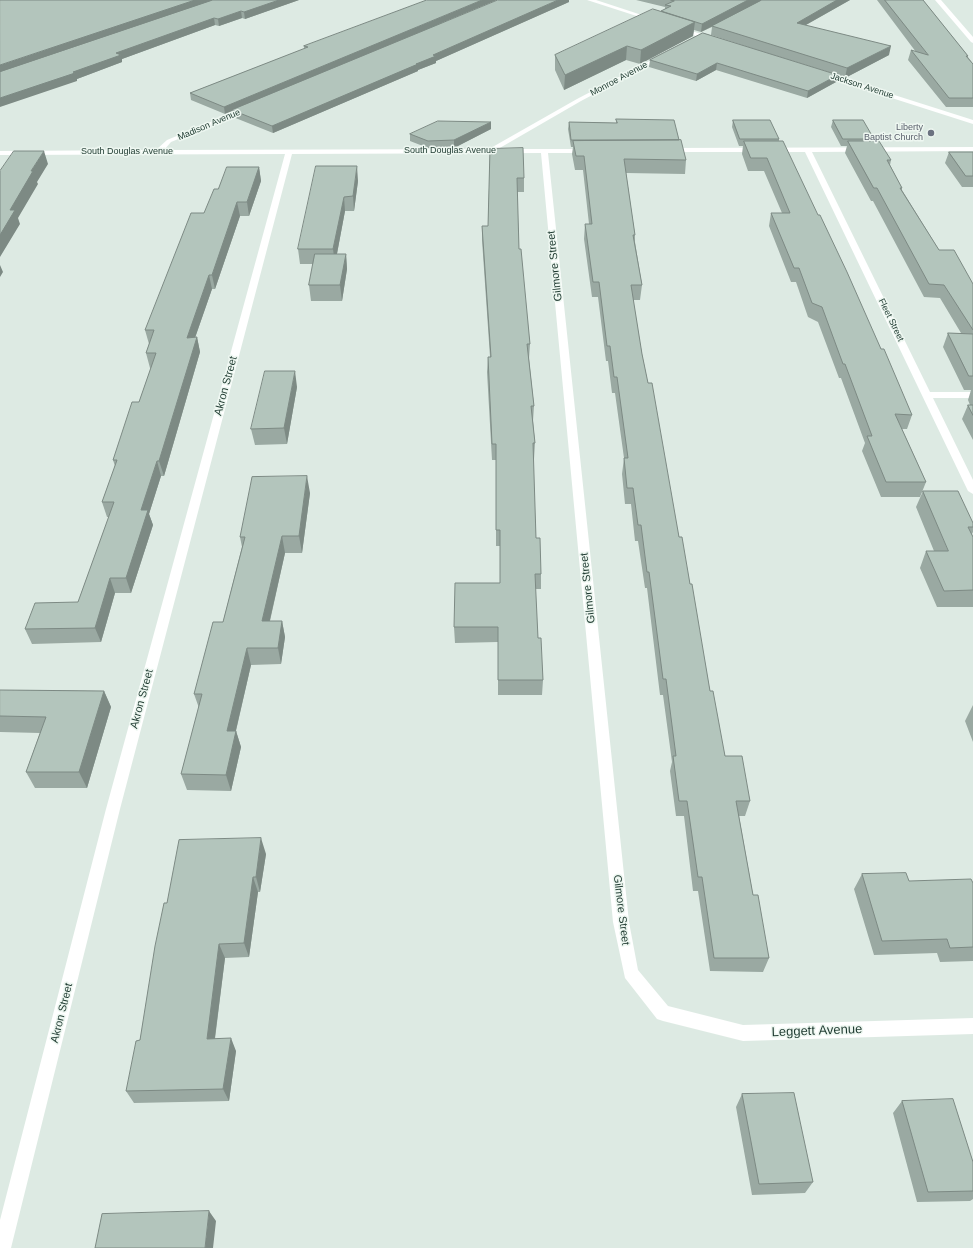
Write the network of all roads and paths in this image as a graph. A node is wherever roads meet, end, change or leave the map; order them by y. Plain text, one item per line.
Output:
1 (590, 0) edge
2 (938, 0) edge
3 (663, 24) edge
4 (671, 26) edge
5 (708, 32) edge
6 (701, 36) junction
7 (694, 39) edge
8 (973, 40) edge
9 (723, 43) edge
10 (667, 54) edge
11 (818, 73) edge
12 (257, 105) edge
13 (973, 122) edge
14 (973, 149) edge
15 (490, 150) junction
16 (664, 150) edge
17 (808, 150) junction
18 (544, 151) junction
19 (600, 151) edge
20 (158, 152) junction
21 (289, 152) junction
22 (1, 154) edge
23 (927, 395) junction
24 (973, 395) edge
25 (973, 491) edge
26 (663, 1014) joint
27 (973, 1026) edge
28 (2, 1248) edge

1 - 3 street
2 - 8 street
4 - 6 street
5 - 6 street
6 - 7 street
6 - 9 street
10 - 15 street, Monroe Avenue
11 - 13 street, Jackson Avenue
12 - 20 street, Madison Avenue
14 - 17 street
15 - 18 street, South Douglas Avenue
15 - 21 street, South Douglas Avenue
16 - 17 street
17 - 23 street, Fleet Street
18 - 19 street, South Douglas Avenue
18 - 26 street, Gilmore Street
20 - 21 street, South Douglas Avenue
20 - 22 street, South Douglas Avenue
21 - 28 street, Akron Street
23 - 24 street
23 - 25 street, Fleet Street
26 - 27 street, Leggett Avenue

